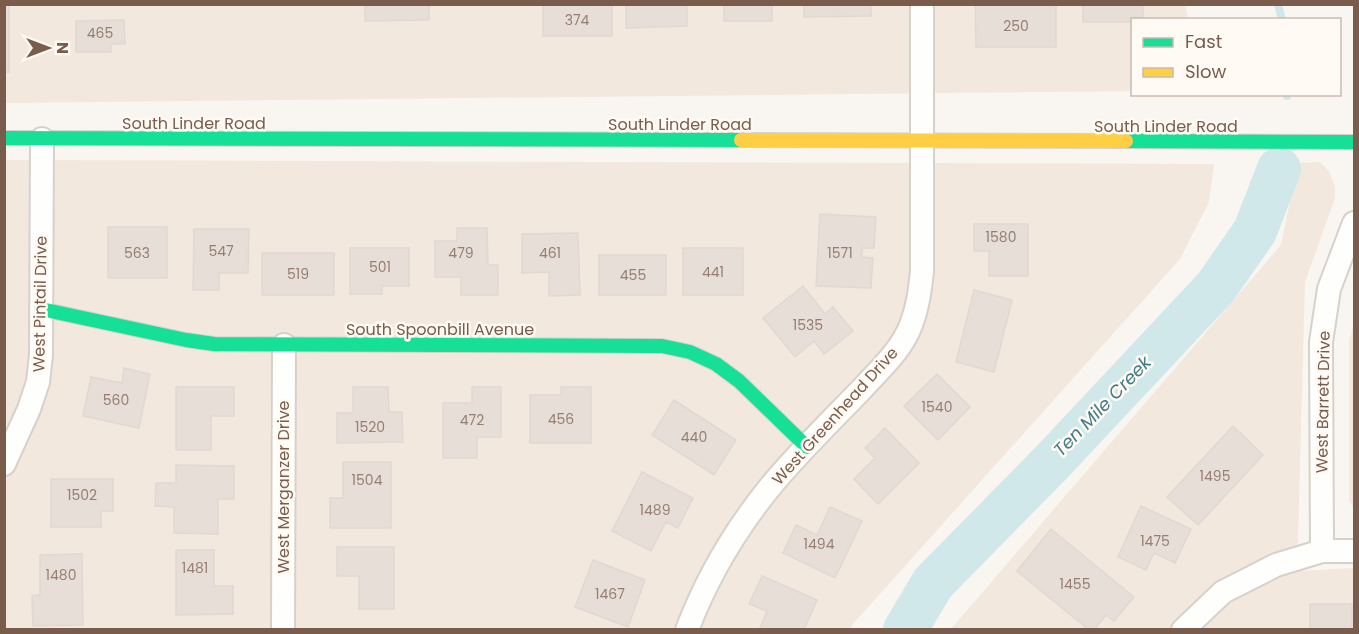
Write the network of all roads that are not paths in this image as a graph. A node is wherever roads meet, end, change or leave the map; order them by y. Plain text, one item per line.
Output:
1 (922, 4) edge
2 (4, 138) edge
3 (42, 139) junction
4 (922, 141) junction
5 (1354, 142) edge
6 (1354, 223) edge
7 (41, 309) junction
8 (284, 345) junction
9 (807, 447) junction
10 (4, 464) edge
11 (1322, 551) junction
12 (1354, 551) edge
13 (283, 630) edge
14 (687, 630) edge
15 (1183, 630) edge

1 - 4 street, West Greenhead Drive
2 - 3 street, South Linder Road
3 - 4 street, South Linder Road
3 - 7 street, West Pintail Drive
4 - 5 street, South Linder Road
4 - 9 street, West Greenhead Drive
6 - 11 street, West Barrett Drive
7 - 8 street, South Spoonbill Avenue
7 - 10 street, West Pintail Drive
8 - 9 street, South Spoonbill Avenue
8 - 13 street, West Merganzer Drive
9 - 14 street, West Greenhead Drive
11 - 12 street
11 - 15 street

